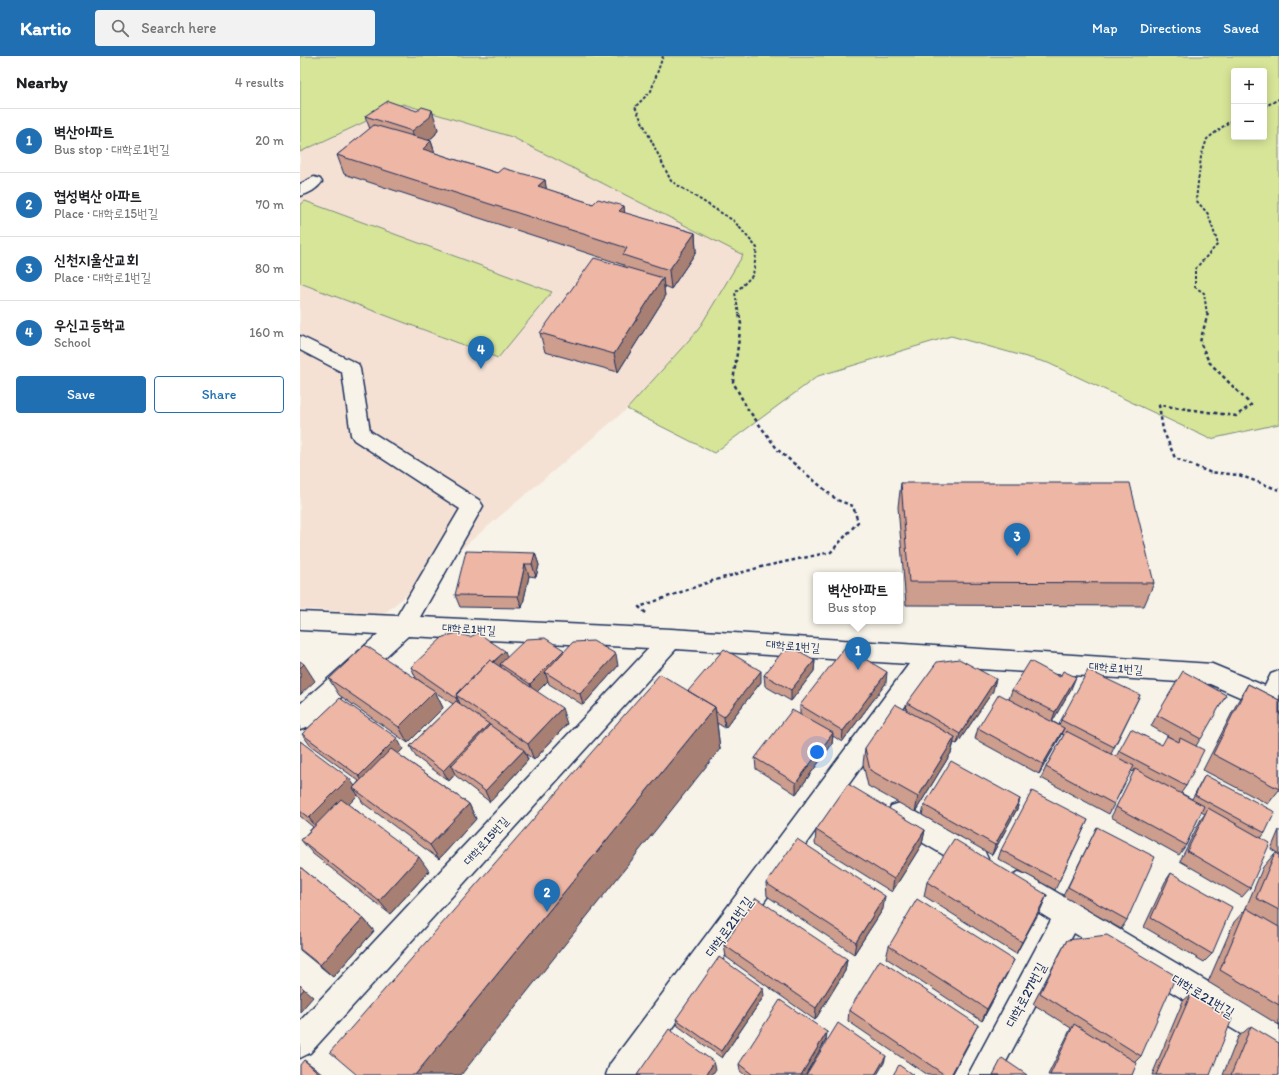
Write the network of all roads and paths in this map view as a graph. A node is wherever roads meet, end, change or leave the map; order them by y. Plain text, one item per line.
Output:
1 (663, 56) edge
2 (1279, 100) edge
3 (1267, 106) edge
4 (1231, 120) edge
5 (314, 182) dead end
6 (300, 191) edge
7 (300, 342) edge
8 (1279, 490) edge
9 (300, 621) edge
10 (403, 626) junction
11 (671, 639) junction
12 (929, 655) junction
13 (1276, 694) edge
14 (300, 719) edge
15 (859, 791) junction
16 (1069, 914) junction
17 (1279, 1041) edge
18 (300, 1043) edge
19 (620, 1075) edge
20 (983, 1075) edge

1 - 11 path
2 - 3 path
4 - 8 path
5 - 6 street
7 - 10 street
9 - 10 street, 대학로1번길
10 - 11 street, 대학로1번길
10 - 14 street
11 - 12 street, 대학로1번길
11 - 18 street, 대학로15번길
12 - 13 street, 대학로1번길
12 - 15 street, 대학로21번길
15 - 16 street, 대학로21번길
15 - 19 street, 대학로21번길
16 - 17 street, 대학로21번길
16 - 20 street, 대학로27번길

